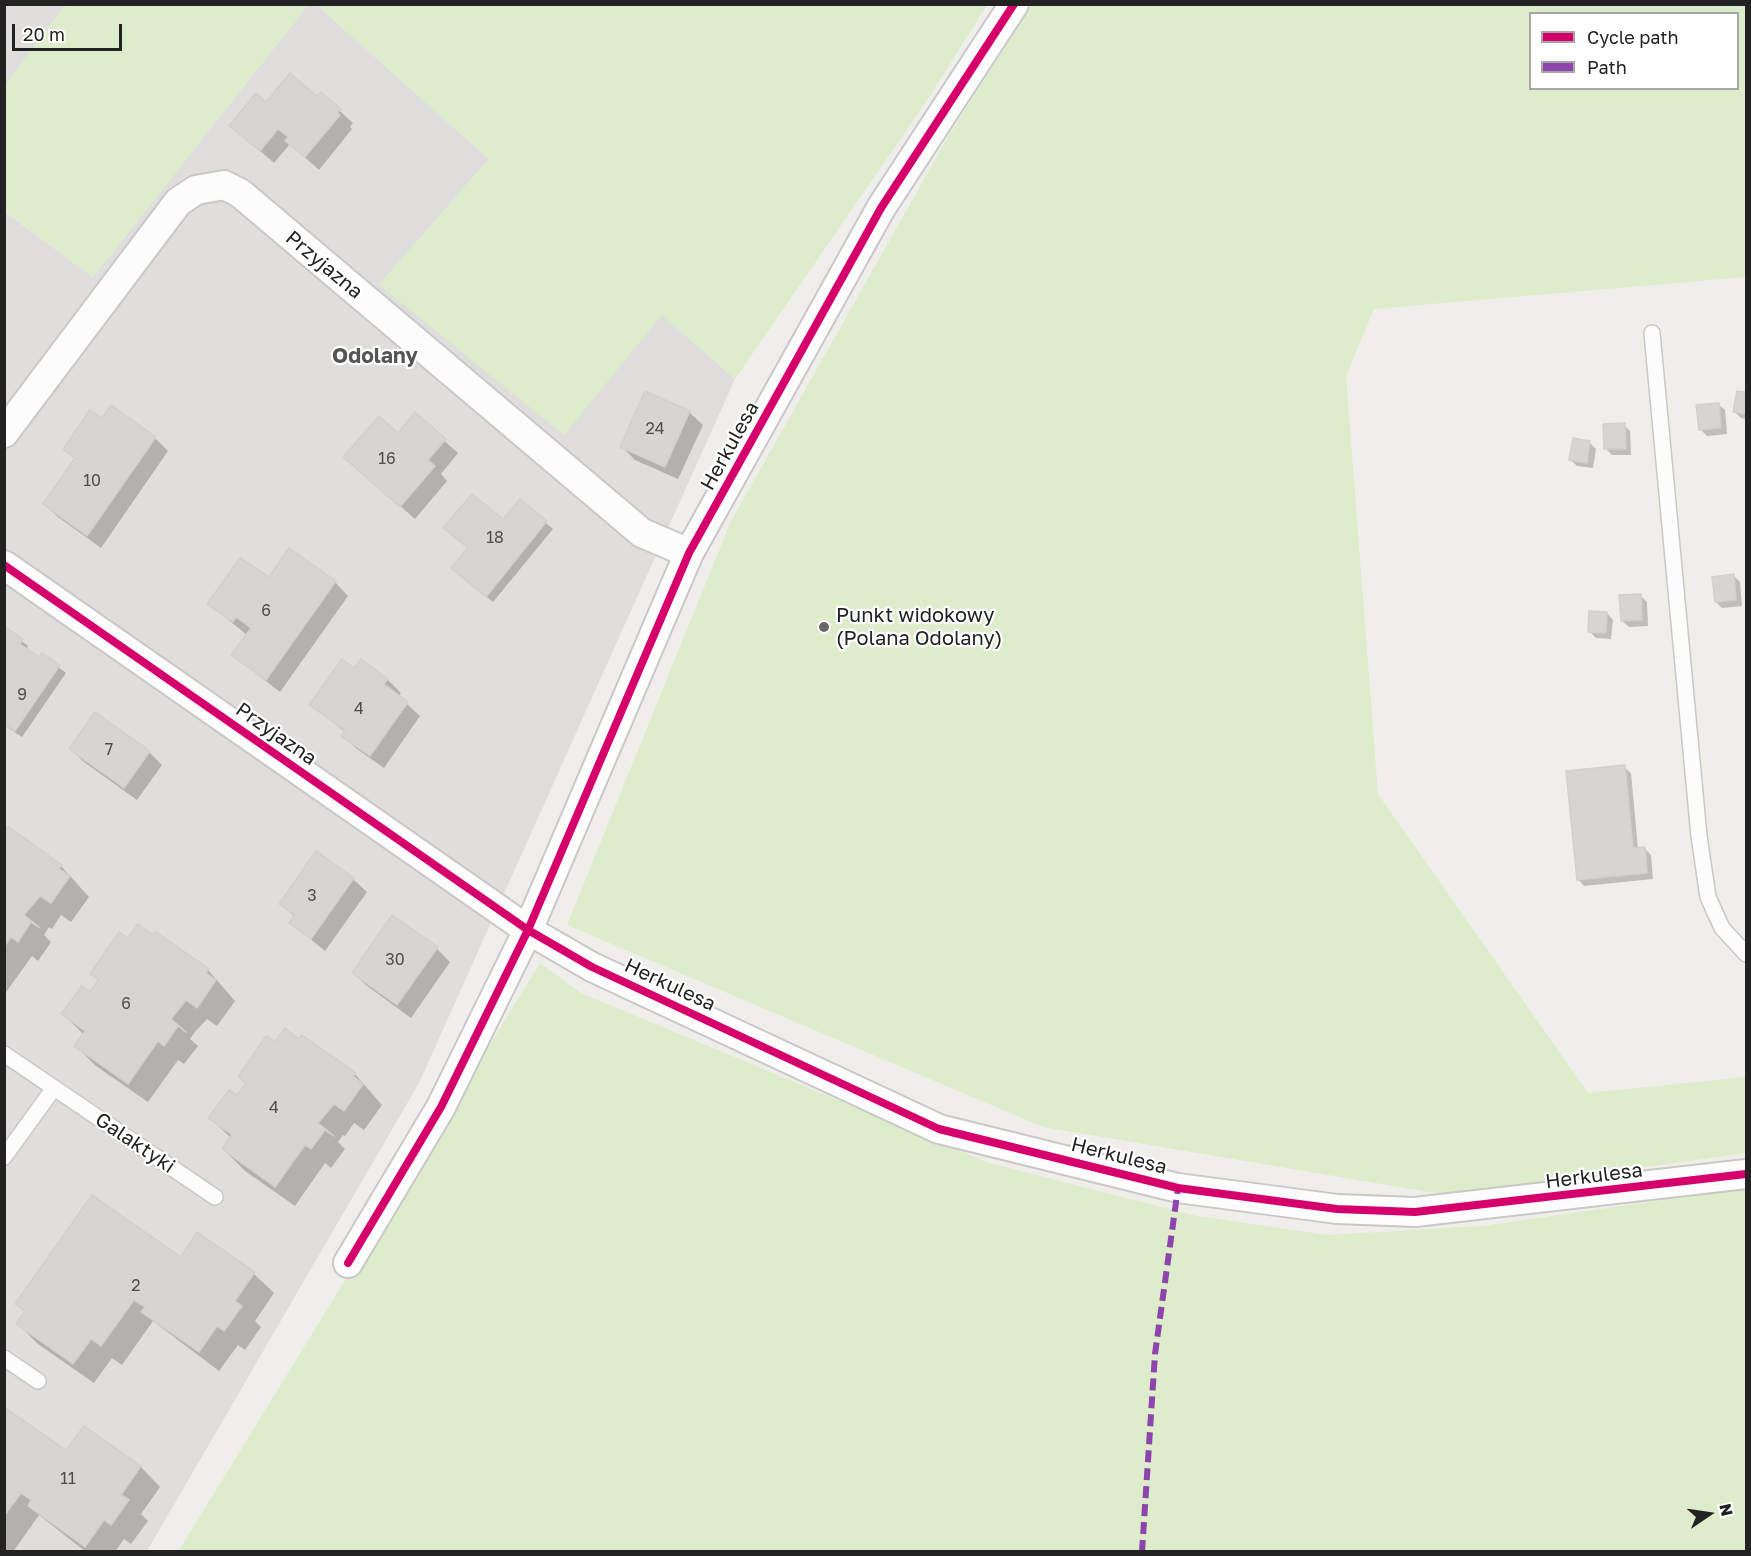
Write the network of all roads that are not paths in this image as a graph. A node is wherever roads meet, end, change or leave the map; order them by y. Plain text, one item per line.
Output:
1 (1014, 4) edge
2 (1652, 333) dead end
3 (4, 433) edge
4 (689, 553) junction
5 (4, 565) edge
6 (528, 930) junction
7 (1746, 954) edge
8 (4, 1054) edge
9 (54, 1088) junction
10 (4, 1157) edge
11 (1746, 1174) edge
12 (215, 1197) dead end
13 (348, 1263) dead end
14 (4, 1358) edge
15 (38, 1381) dead end

1 - 4 street, Herkulesa
2 - 7 lane
3 - 4 street, Przyjazna
4 - 6 street, Herkulesa
5 - 6 street, Przyjazna
6 - 11 street, Herkulesa
6 - 13 street, Herkulesa
8 - 9 lane, Galaktyki
9 - 10 lane
9 - 12 lane, Galaktyki
14 - 15 lane

